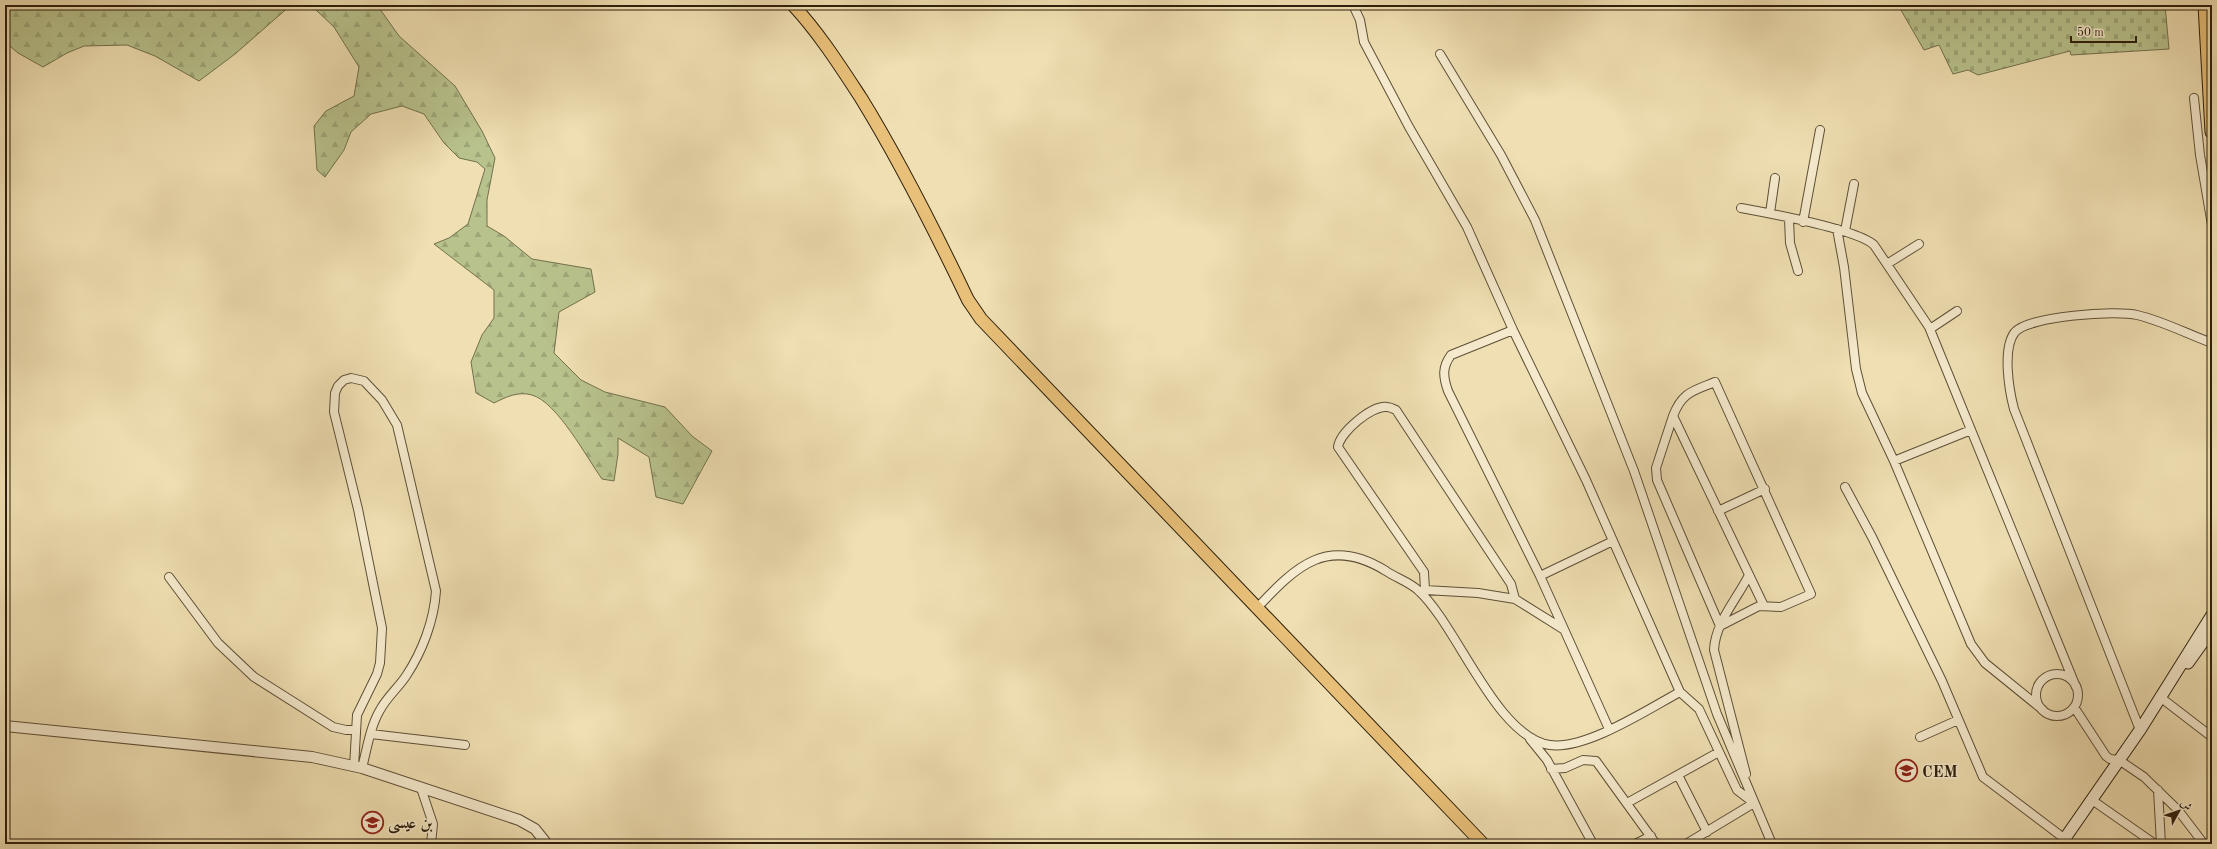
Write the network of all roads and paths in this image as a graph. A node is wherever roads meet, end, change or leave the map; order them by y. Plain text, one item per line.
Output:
1 (793, 5) edge
2 (1353, 5) edge
3 (2205, 5) edge
4 (1440, 54) dead end
5 (2194, 98) dead end
6 (1820, 130) dead end
7 (2212, 132) edge
8 (1775, 178) dead end
9 (1854, 184) dead end
10 (1741, 208) dead end
11 (1770, 213) junction
12 (1789, 219) junction
13 (1803, 222) junction
14 (2212, 225) edge
15 (1841, 230) junction
16 (1919, 244) dead end
17 (1887, 264) junction
18 (1798, 270) dead end
19 (1956, 311) dead end
20 (1930, 329) junction
21 (1513, 330) junction
22 (2212, 343) edge
23 (1673, 416) junction
24 (1972, 430) junction
25 (1894, 462) junction
26 (1845, 487) dead end
27 (1765, 489) junction
28 (1718, 511) junction
29 (1613, 541) junction
30 (1749, 575) junction
31 (1540, 576) junction
32 (169, 577) dead end
33 (1422, 590) junction
34 (1515, 599) junction
35 (1764, 606) junction
36 (1257, 608) junction
37 (2212, 615) edge
38 (1720, 626) junction
39 (1563, 629) junction
40 (2212, 629) edge
41 (2076, 687) junction
42 (1680, 692) junction
43 (2162, 694) junction
44 (2074, 708) junction
45 (2043, 710) junction
46 (1958, 720) junction
47 (5, 726) edge
48 (1609, 729) junction
49 (355, 730) junction
50 (2140, 730) junction
51 (371, 734) junction
52 (1526, 734) junction
53 (1920, 737) dead end
54 (2212, 737) edge
55 (465, 745) dead end
56 (1719, 752) junction
57 (2119, 760) junction
58 (358, 767) junction
59 (1551, 769) junction
60 (1678, 775) junction
61 (421, 788) junction
62 (2158, 790) junction
63 (2092, 800) junction
64 (1627, 803) junction
65 (1754, 803) junction
66 (1707, 832) junction
67 (1650, 836) junction
68 (2063, 842) edge
69 (434, 843) edge
70 (547, 844) edge
71 (1483, 844) edge
72 (1593, 844) edge
73 (1635, 844) edge
74 (1656, 844) edge
75 (1686, 844) edge
76 (1772, 844) edge
77 (2155, 844) edge
78 (2161, 844) edge
79 (2204, 844) edge

1 - 36 main road
2 - 21 street
3 - 7 highway
4 - 65 street
5 - 14 street
6 - 13 street
8 - 11 street
9 - 15 street
10 - 11 street
11 - 12 street
12 - 13 street
12 - 18 street
13 - 15 street
15 - 17 street
15 - 25 street
16 - 17 street
17 - 20 street
19 - 20 street
20 - 24 street
21 - 29 street
21 - 31 street
22 - 50 street
23 - 27 street
23 - 28 street
23 - 38 street
24 - 25 street
24 - 41 street
25 - 45 street
26 - 46 street
27 - 28 street
27 - 35 street
28 - 30 street
29 - 31 street
29 - 42 street
30 - 35 street
30 - 38 street
31 - 39 street
32 - 49 street
33 - 34 street
33 - 34 street
33 - 36 street
33 - 52 street
34 - 39 street
35 - 38 street
36 - 71 main road
37 - 43 main road
38 - 65 street
39 - 48 street
40 - 43 main road
41 - 44 street
41 - 45 street
42 - 48 street
42 - 56 street
43 - 50 main road
43 - 54 street
44 - 45 street
44 - 57 street
46 - 53 street
46 - 68 street
47 - 58 street
48 - 52 street
49 - 51 street
49 - 58 street
50 - 57 main road
51 - 55 street
51 - 58 street
52 - 59 street
56 - 60 street
56 - 65 street
57 - 62 street
57 - 63 main road
58 - 61 street
59 - 64 street
59 - 72 street
60 - 64 street
60 - 66 street
61 - 69 street
61 - 70 street
62 - 78 street
62 - 79 street
63 - 68 main road
63 - 77 street
64 - 67 street
65 - 66 street
65 - 76 street
66 - 75 street
67 - 73 street
67 - 74 street

